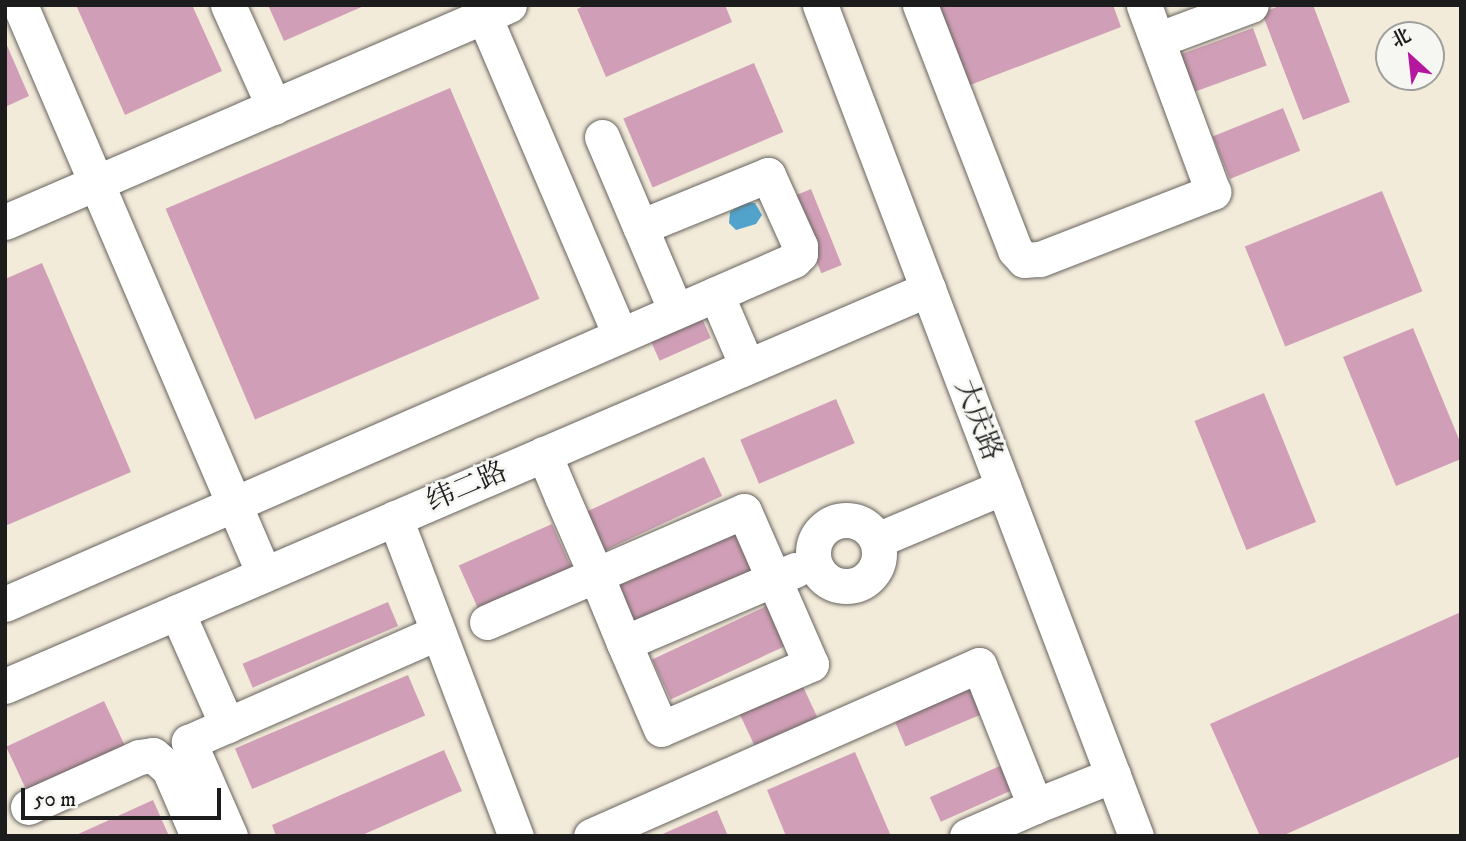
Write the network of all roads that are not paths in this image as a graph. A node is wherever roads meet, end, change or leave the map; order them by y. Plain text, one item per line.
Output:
1 (20, 5) edge
2 (228, 5) edge
3 (820, 5) edge
4 (920, 5) edge
5 (1144, 5) edge
6 (1251, 5) edge
7 (491, 9) edge
8 (1157, 40) junction
9 (274, 107) junction
10 (602, 137) dead end
11 (96, 183) junction
12 (5, 222) edge
13 (640, 227) junction
14 (928, 289) junction
15 (716, 294) junction
16 (676, 311) junction
17 (620, 335) junction
18 (747, 366) junction
19 (544, 454) junction
20 (1003, 487) junction
21 (234, 504) junction
22 (395, 518) junction
23 (877, 540) junction
24 (814, 561) junction
25 (264, 574) junction
26 (596, 575) junction
27 (774, 579) junction
28 (5, 604) edge
29 (177, 612) junction
30 (487, 622) dead end
31 (438, 632) junction
32 (624, 643) junction
33 (5, 686) edge
34 (227, 725) junction
35 (1113, 775) junction
36 (1035, 806) junction
37 (28, 807) dead end
38 (198, 836) edge
39 (230, 836) edge
40 (516, 836) edge
41 (591, 836) edge
42 (967, 836) edge
43 (1136, 836) edge

1 - 11 street
2 - 9 street
3 - 14 street, 大庆路
4 - 8 street
5 - 8 street
6 - 8 street
7 - 9 street
7 - 17 street
9 - 11 street
10 - 13 street
11 - 12 street
11 - 21 street
13 - 15 street
13 - 16 street
14 - 18 street, 纬二路
14 - 20 street, 大庆路
15 - 16 street
15 - 18 street
16 - 17 street
17 - 21 street
18 - 19 street, 纬二路
19 - 22 street, 纬二路
19 - 26 street
20 - 23 street
20 - 35 street, 大庆路
21 - 25 street
21 - 28 street
22 - 25 street, 纬二路
22 - 31 street
23 - 24 street
23 - 24 street
24 - 27 street
25 - 29 street, 纬二路
26 - 27 street
26 - 30 street
26 - 32 street
27 - 32 street
27 - 32 street
29 - 33 street, 纬二路
29 - 34 street
31 - 34 street
31 - 40 street
34 - 39 street
35 - 36 street
35 - 43 street, 大庆路
36 - 41 street
36 - 42 street
37 - 38 street

